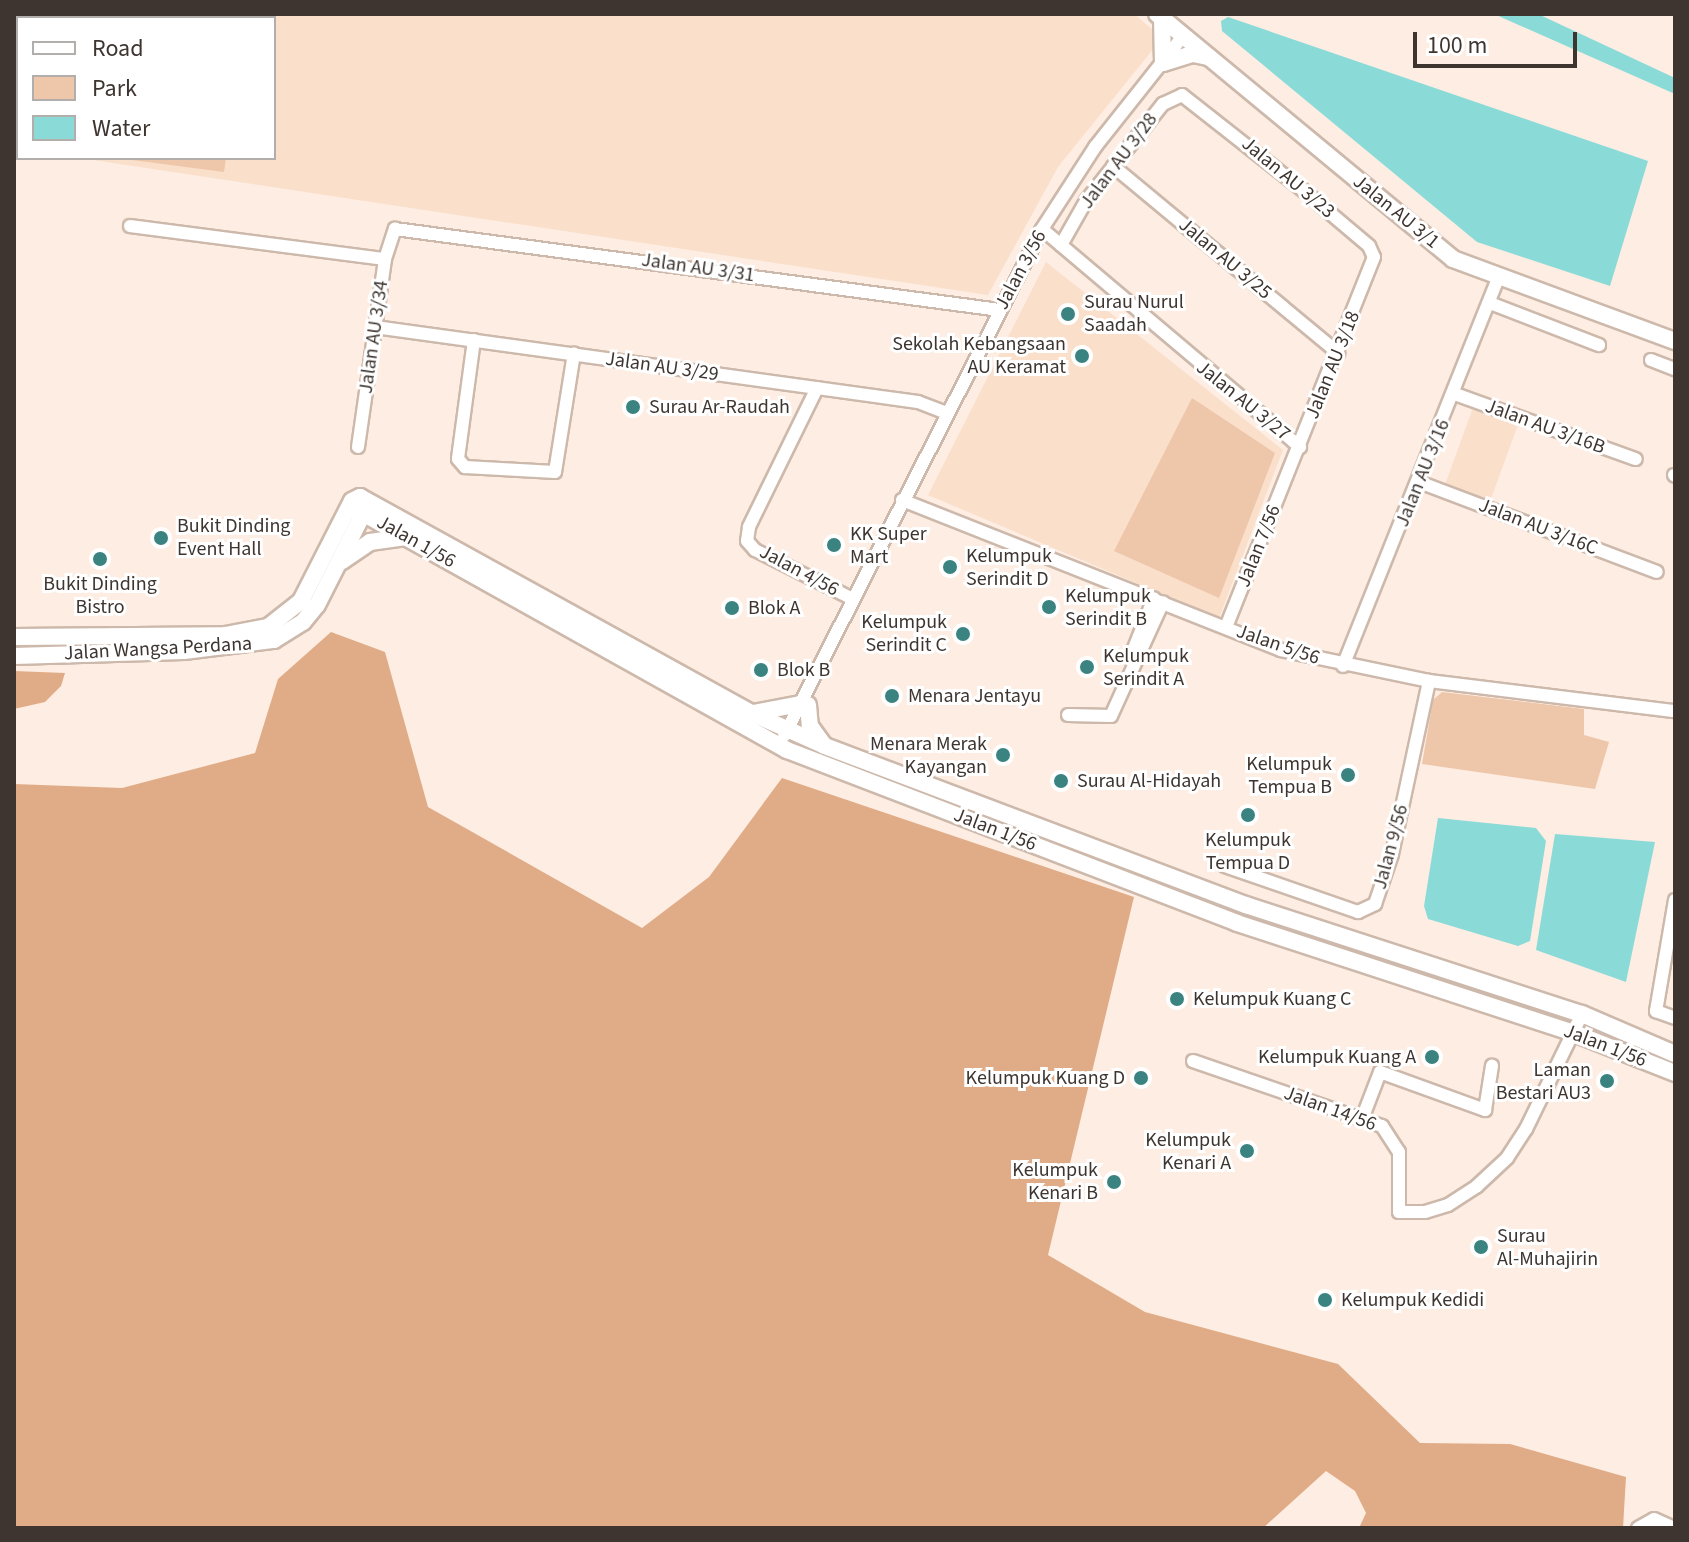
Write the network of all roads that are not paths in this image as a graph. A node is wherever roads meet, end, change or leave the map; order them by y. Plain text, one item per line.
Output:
1 (1159, 16) edge
2 (1183, 36) junction
3 (1211, 57) junction
4 (1163, 63) junction
5 (1190, 96) joint
6 (1113, 166) junction
7 (130, 226) dead end
8 (395, 229) joint
9 (1042, 229) junction
10 (1061, 245) junction
11 (385, 259) junction
12 (1373, 266) joint
13 (1498, 278) junction
14 (1490, 303) junction
15 (1000, 310) junction
16 (375, 327) junction
17 (474, 340) junction
18 (1675, 341) edge
19 (1599, 345) dead end
20 (1338, 353) junction
21 (574, 354) junction
22 (1651, 360) dead end
23 (1675, 369) edge
24 (817, 388) junction
25 (1455, 394) junction
26 (947, 413) junction
27 (358, 447) dead end
28 (1300, 447) junction
29 (1636, 459) dead end
30 (1292, 464) joint
31 (1419, 482) junction
32 (902, 500) junction
33 (360, 504) junction
34 (406, 537) junction
35 (337, 566) junction
36 (1657, 572) dead end
37 (853, 599) junction
38 (1158, 600) junction
39 (1226, 627) junction
40 (14, 637) edge
41 (14, 656) edge
42 (1343, 666) junction
43 (1429, 681) junction
44 (805, 702) junction
45 (1675, 711) edge
46 (751, 713) junction
47 (1068, 715) dead end
48 (792, 731) junction
49 (825, 746) junction
50 (783, 748) junction
51 (1225, 866) dead end
52 (1675, 901) edge
53 (1582, 1014) junction
54 (1675, 1018) edge
55 (1574, 1033) junction
56 (1675, 1054) edge
57 (1193, 1061) dead end
58 (1492, 1066) dead end
59 (1675, 1073) edge
60 (1362, 1119) junction
61 (1638, 1528) edge
62 (1674, 1528) edge

1 - 2 main road, Jalan AU 3/1
1 - 4 main road
2 - 3 main road, Jalan AU 3/1
2 - 4 street, Jalan 3/56
3 - 4 main road
3 - 13 main road, Jalan AU 3/1
4 - 9 street, Jalan 3/56
5 - 6 street, Jalan AU 3/28
5 - 12 street, Jalan AU 3/23
6 - 10 street, Jalan AU 3/28
6 - 20 street, Jalan AU 3/25
7 - 11 street
8 - 11 street, Jalan AU 3/34
8 - 15 street, Jalan AU 3/31
9 - 10 street, Jalan AU 3/27
9 - 15 street, Jalan 3/56
10 - 28 street, Jalan AU 3/27
11 - 16 street, Jalan AU 3/34
12 - 20 street, Jalan AU 3/18
13 - 14 street, Jalan AU 3/16
13 - 18 main road, Jalan AU 3/1
14 - 19 street
14 - 25 street, Jalan AU 3/16
15 - 26 street, Jalan 3/56
16 - 17 street, Jalan AU 3/29
16 - 27 street, Jalan AU 3/34
17 - 21 street, Jalan AU 3/29
17 - 21 street
20 - 28 street, Jalan AU 3/18
21 - 24 street, Jalan AU 3/29
22 - 23 street
24 - 26 street, Jalan AU 3/29
24 - 37 street, Jalan 4/56
25 - 29 street, Jalan AU 3/16B
25 - 31 street, Jalan AU 3/16
26 - 32 street, Jalan 3/56
28 - 30 street, Jalan AU 3/18
30 - 39 street, Jalan 7/56
31 - 36 street, Jalan AU 3/16C
31 - 42 street, Jalan AU 3/16
32 - 37 street, Jalan 3/56
32 - 38 street, Jalan 5/56
33 - 34 main road, Jalan 1/56
33 - 35 main road, Jalan Wangsa Perdana
33 - 40 main road, Jalan Wangsa Perdana
33 - 46 main road, Jalan 1/56
34 - 35 main road
34 - 50 main road, Jalan 1/56
35 - 41 main road, Jalan Wangsa Perdana
37 - 44 street, Jalan 3/56
38 - 39 street, Jalan 5/56
38 - 47 street
39 - 42 street, Jalan 5/56
42 - 43 street, Jalan 5/56
43 - 45 street, Jalan 5/56
43 - 51 street, Jalan 9/56
44 - 46 main road
44 - 48 street, Jalan 3/56
44 - 49 main road
46 - 48 main road, Jalan 1/56
48 - 49 main road, Jalan 1/56
48 - 50 street, Jalan 3/56
49 - 53 main road, Jalan 1/56
50 - 55 main road, Jalan 1/56
52 - 54 street
53 - 55 street
53 - 56 main road, Jalan 1/56
55 - 59 main road, Jalan 1/56
55 - 60 street, Jalan 14/56
57 - 60 street, Jalan 14/56
58 - 60 street
61 - 62 street

